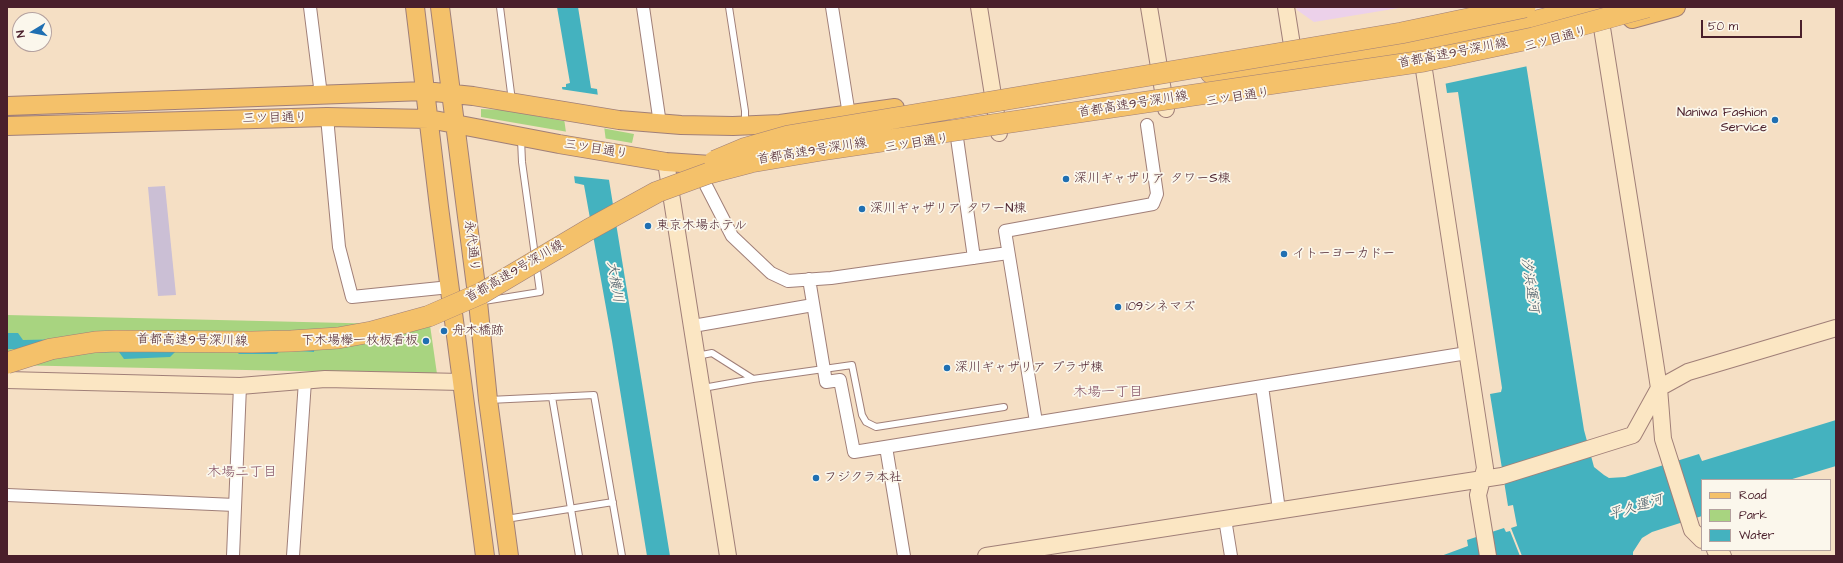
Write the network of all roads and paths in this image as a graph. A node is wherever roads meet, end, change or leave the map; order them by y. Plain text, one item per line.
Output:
1 (310, 7) edge
2 (415, 7) edge
3 (440, 7) edge
4 (500, 7) edge
5 (643, 7) edge
6 (729, 7) edge
7 (832, 7) edge
8 (979, 7) edge
9 (1149, 7) edge
10 (1286, 7) edge
11 (1500, 7) edge
12 (1525, 7) edge
13 (1591, 7) edge
14 (1599, 7) edge
15 (1647, 7) edge
16 (1676, 7) edge
17 (1603, 28) junction
18 (1292, 45) junction
19 (1158, 66) junction
20 (1424, 70) junction
21 (426, 91) junction
22 (451, 93) junction
23 (993, 93) junction
24 (321, 95) junction
25 (513, 102) junction
26 (7, 106) edge
27 (1166, 109) junction
28 (848, 115) junction
29 (327, 117) junction
30 (429, 119) junction
31 (454, 124) junction
32 (660, 124) junction
33 (1147, 124) dead end
34 (7, 126) edge
35 (745, 126) junction
36 (999, 133) junction
37 (520, 137) junction
38 (957, 138) junction
39 (666, 162) junction
40 (695, 164) junction
41 (1008, 253) junction
42 (974, 258) junction
43 (809, 279) junction
44 (450, 287) junction
45 (478, 302) junction
46 (813, 304) junction
47 (693, 326) junction
48 (1836, 328) edge
49 (1467, 353) junction
50 (697, 356) junction
51 (7, 363) edge
52 (823, 369) junction
53 (753, 379) junction
54 (7, 380) edge
55 (305, 381) junction
56 (462, 382) junction
57 (240, 386) junction
58 (1262, 386) junction
59 (702, 388) junction
60 (1658, 388) junction
61 (552, 397) junction
62 (488, 400) junction
63 (1004, 407) dead end
64 (1036, 422) junction
65 (886, 447) junction
66 (1482, 479) junction
67 (7, 494) edge
68 (613, 502) junction
69 (235, 505) junction
70 (571, 509) junction
71 (1279, 510) junction
72 (1225, 518) junction
73 (504, 519) junction
74 (1697, 535) edge
75 (233, 556) edge
76 (293, 556) edge
77 (485, 556) edge
78 (509, 556) edge
79 (579, 556) edge
80 (622, 556) edge
81 (728, 556) edge
82 (904, 556) edge
83 (986, 556) edge
84 (1231, 556) edge
85 (1488, 556) edge

1 - 24 street
2 - 21 main road, 永代通り
3 - 22 main road, 永代通り
4 - 25 lane
5 - 32 street
6 - 35 lane
7 - 28 street
8 - 23 street
9 - 19 street
10 - 18 street
11 - 18 main road, 三ツ目通り
12 - 51 highway, 首都高速9号深川線, bridge
13 - 19 highway
14 - 17 street
15 - 51 highway, 首都高速9号深川線, bridge
16 - 17 main road, 三ツ目通り
17 - 20 main road, 三ツ目通り
17 - 60 street
18 - 19 main road, 三ツ目通り
19 - 23 main road, 三ツ目通り
19 - 27 street
20 - 27 main road, 三ツ目通り
20 - 49 street
21 - 22 main road, 三ツ目通り
21 - 24 main road, 三ツ目通り
21 - 30 main road, 永代通り
22 - 25 main road, 三ツ目通り
22 - 31 main road, 永代通り
23 - 28 main road, 三ツ目通り
23 - 36 street
24 - 26 main road, 三ツ目通り
25 - 32 main road, 三ツ目通り
27 - 36 main road, 三ツ目通り
28 - 35 main road, 三ツ目通り
29 - 30 main road, 三ツ目通り
29 - 34 main road, 三ツ目通り
29 - 44 street
30 - 31 main road, 三ツ目通り
30 - 44 main road, 永代通り
31 - 37 main road, 三ツ目通り
31 - 45 main road, 永代通り
32 - 35 main road, 三ツ目通り
33 - 41 street
36 - 38 main road, 三ツ目通り
37 - 39 main road, 三ツ目通り
37 - 45 lane
38 - 40 main road, 三ツ目通り
38 - 42 street
39 - 40 main road, 三ツ目通り
39 - 47 street
40 - 43 street
41 - 42 street
41 - 64 street
42 - 43 street
43 - 46 street
44 - 56 main road, 永代通り
45 - 62 main road, 永代通り
46 - 47 street
46 - 52 street
47 - 50 street
48 - 60 street
49 - 58 street
49 - 66 street
50 - 53 lane
50 - 59 street
52 - 53 lane
52 - 63 lane
52 - 65 street
53 - 59 lane
54 - 57 street
55 - 56 street
55 - 57 street
55 - 76 street
56 - 77 main road, 永代通り
57 - 69 street
58 - 64 street
58 - 71 street
59 - 81 street
60 - 66 street
60 - 74 street
61 - 62 lane
61 - 68 lane
61 - 70 lane
62 - 73 main road, 永代通り
64 - 65 street
65 - 82 street
66 - 71 street
66 - 85 street
67 - 69 street
68 - 70 lane
68 - 80 lane
69 - 75 street
70 - 73 lane
70 - 79 lane
71 - 72 street
72 - 83 street
72 - 84 street
73 - 78 main road, 永代通り

